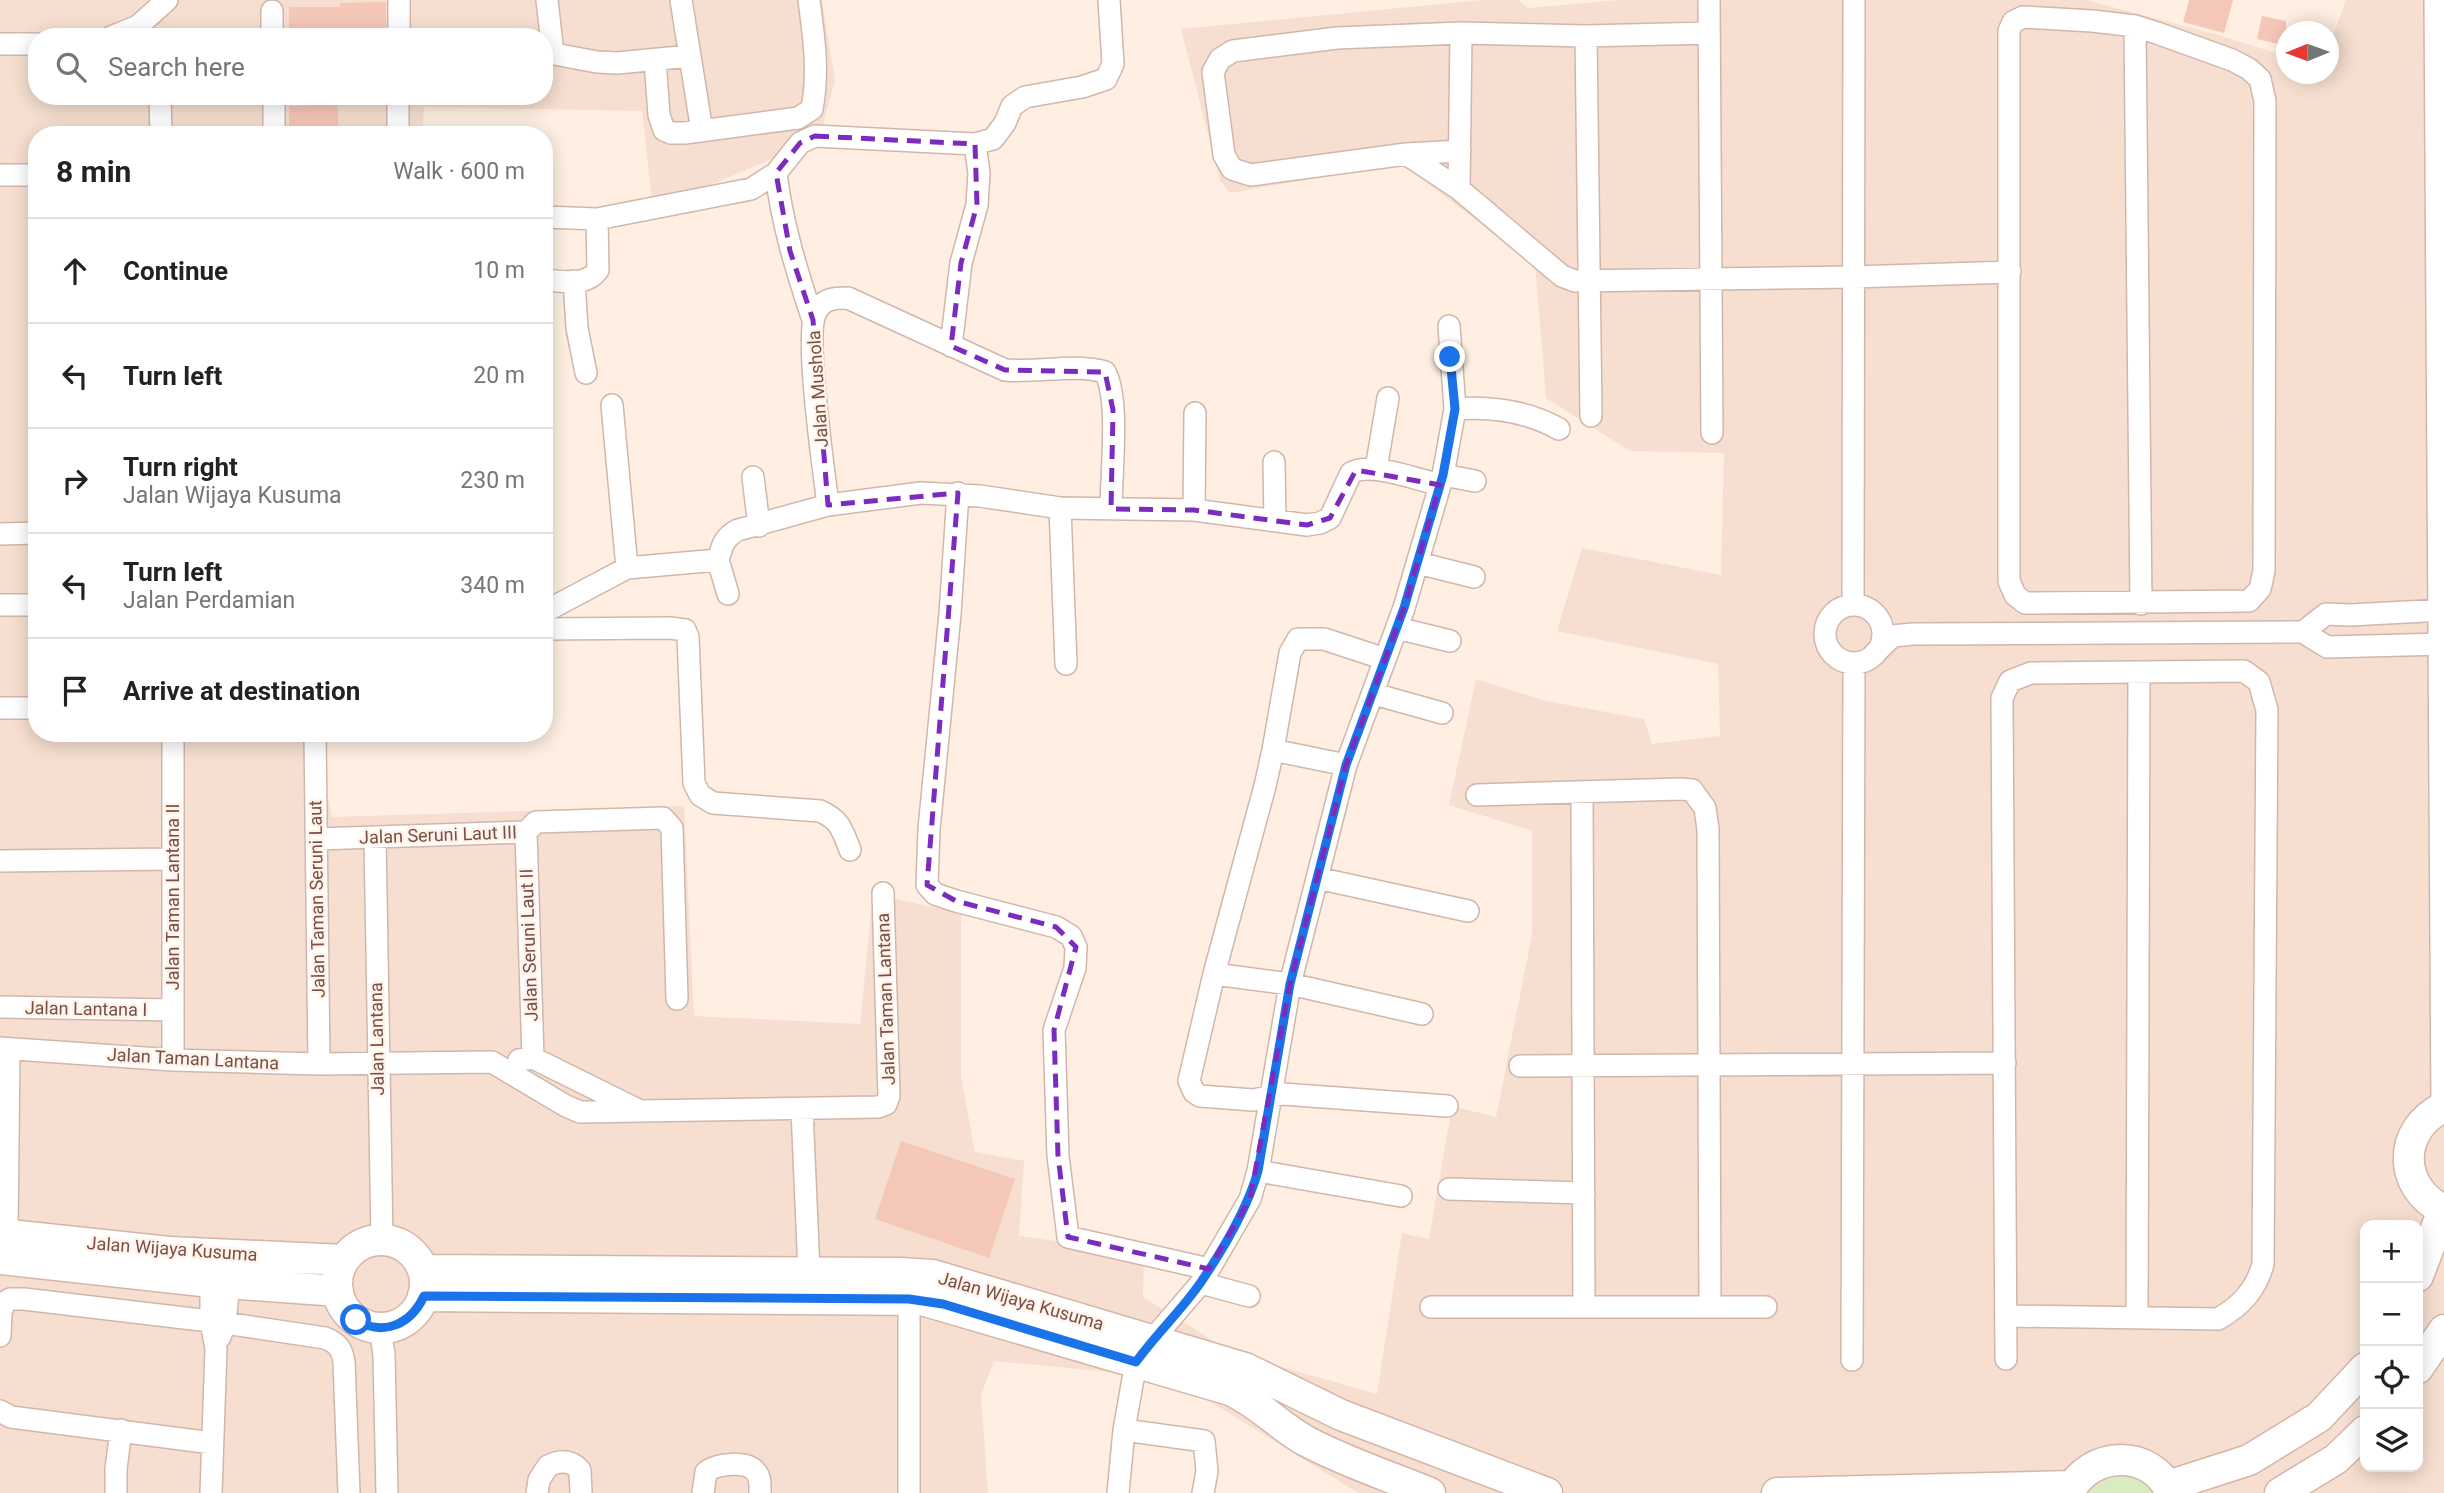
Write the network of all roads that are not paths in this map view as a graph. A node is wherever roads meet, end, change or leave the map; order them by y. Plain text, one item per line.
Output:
1 (167, 0) edge
2 (399, 0) edge
3 (547, 0) edge
4 (681, 0) edge
5 (809, 0) edge
6 (1109, 0) edge
7 (1709, 0) edge
8 (1854, 0) edge
9 (2435, 0) edge
10 (272, 11) dead end
11 (2135, 26) junction
12 (134, 28) edge
13 (272, 28) edge
14 (399, 28) edge
15 (548, 28) edge
16 (1461, 33) junction
17 (1709, 33) junction
18 (1586, 36) junction
19 (0, 44) edge
20 (28, 44) edge
21 (553, 54) edge
22 (690, 56) junction
23 (655, 60) junction
24 (160, 105) edge
25 (274, 105) edge
26 (398, 105) edge
27 (161, 126) edge
28 (274, 126) edge
29 (398, 126) edge
30 (702, 131) junction
31 (975, 144) junction
32 (1460, 151) junction
33 (1406, 154) junction
34 (776, 173) junction
35 (0, 175) edge
36 (28, 175) edge
37 (1459, 189) junction
38 (553, 217) edge
39 (597, 219) junction
40 (2010, 272) junction
41 (1854, 278) junction
42 (553, 280) edge
43 (1710, 280) junction
44 (574, 281) junction
45 (1588, 282) junction
46 (813, 320) junction
47 (1448, 326) dead end
48 (951, 346) junction
49 (586, 373) dead end
50 (1388, 398) dead end
51 (612, 405) dead end
52 (1455, 409) junction
53 (1195, 413) dead end
54 (1591, 416) dead end
55 (1559, 429) dead end
56 (1712, 433) dead end
57 (1275, 462) dead end
58 (1376, 469) junction
59 (753, 477) dead end
60 (1441, 480) junction
61 (1475, 481) dead end
62 (958, 494) junction
63 (828, 505) junction
64 (1060, 508) junction
65 (1111, 508) junction
66 (1194, 510) junction
67 (1275, 520) junction
68 (759, 526) junction
69 (28, 533) edge
70 (0, 534) edge
71 (718, 560) junction
72 (1418, 563) junction
73 (627, 568) junction
74 (1474, 576) dead end
75 (727, 594) dead end
76 (2141, 604) junction
77 (0, 605) edge
78 (28, 605) edge
79 (553, 607) edge
80 (1863, 609) junction
81 (2442, 610) edge
82 (1397, 628) junction
83 (553, 629) edge
84 (2303, 632) junction
85 (1913, 634) junction
86 (1450, 641) dead end
87 (2442, 644) edge
88 (1874, 654) junction
89 (1385, 659) junction
90 (1854, 663) junction
91 (1066, 664) dead end
92 (2139, 672) junction
93 (1374, 694) junction
94 (0, 708) edge
95 (28, 708) edge
96 (1442, 713) dead end
97 (173, 742) edge
98 (316, 742) edge
99 (1273, 750) junction
100 (1346, 765) junction
101 (1582, 793) junction
102 (1477, 795) dead end
103 (526, 832) junction
104 (375, 837) junction
105 (317, 839) junction
106 (850, 850) dead end
107 (173, 859) junction
108 (0, 861) edge
109 (1317, 878) junction
110 (883, 893) dead end
111 (1468, 911) dead end
112 (1214, 974) junction
113 (1290, 984) junction
114 (677, 999) dead end
115 (0, 1007) edge
116 (173, 1010) junction
117 (1422, 1014) dead end
118 (4, 1048) edge
119 (533, 1059) junction
120 (173, 1060) junction
121 (492, 1062) junction
122 (2005, 1063) junction
123 (319, 1064) junction
124 (377, 1064) junction
125 (1710, 1064) junction
126 (1854, 1064) junction
127 (1583, 1065) junction
128 (1520, 1066) dead end
129 (1270, 1095) junction
130 (1447, 1106) dead end
131 (2443, 1107) edge
132 (802, 1109) junction
133 (639, 1111) junction
134 (1258, 1171) junction
135 (1450, 1189) dead end
136 (1584, 1193) junction
137 (1401, 1196) dead end
138 (2443, 1210) edge
139 (382, 1240) junction
140 (2, 1243) edge
141 (344, 1260) junction
142 (2423, 1263) edge
143 (809, 1272) junction
144 (1205, 1276) junction
145 (220, 1282) junction
146 (423, 1283) junction
147 (338, 1291) junction
148 (1250, 1296) dead end
149 (909, 1299) junction
150 (1431, 1307) dead end
151 (1584, 1307) junction
152 (1710, 1307) junction
153 (1766, 1307) dead end
154 (2006, 1316) junction
155 (2137, 1318) junction
156 (218, 1322) junction
157 (380, 1328) junction
158 (2444, 1330) edge
159 (0, 1336) edge
160 (1144, 1351) junction
161 (2007, 1359) dead end
162 (1852, 1360) dead end
163 (2423, 1361) edge
164 (2360, 1373) edge
165 (4, 1416) edge
166 (121, 1430) junction
167 (1124, 1430) junction
168 (2360, 1436) edge
169 (212, 1443) junction
170 (2071, 1490) edge
171 (2169, 1490) edge
172 (116, 1493) edge
173 (211, 1493) edge
174 (349, 1493) edge
175 (387, 1493) edge
176 (537, 1493) edge
177 (581, 1493) edge
178 (703, 1493) edge
179 (760, 1493) edge
180 (909, 1493) edge
181 (1118, 1493) edge
182 (1203, 1493) edge
183 (1430, 1493) edge
184 (1547, 1493) edge
185 (1777, 1493) edge
186 (2280, 1493) edge

1 - 12 street
2 - 14 street
3 - 15 street
4 - 22 street
5 - 30 street
6 - 31 street
7 - 17 street
8 - 41 street
9 - 81 street
10 - 13 street
11 - 40 street
11 - 76 street
11 - 76 street
16 - 18 street
16 - 32 street
16 - 33 street
17 - 18 street
17 - 43 street
18 - 45 street
19 - 20 street
21 - 23 street
22 - 23 street
22 - 30 street
23 - 30 street
24 - 27 street
25 - 28 street
26 - 29 street
31 - 34 street
31 - 48 street
32 - 33 street
32 - 37 street
33 - 37 street
34 - 39 street
34 - 46 street
35 - 36 street
37 - 45 street
38 - 39 street
39 - 44 street
40 - 41 street
40 - 76 street
41 - 43 street
41 - 80 street
42 - 44 street
43 - 45 street
43 - 56 street
44 - 49 street
45 - 54 street
46 - 48 street, Jalan Mushola
46 - 63 street, Jalan Mushola
47 - 52 street
48 - 65 street
50 - 58 street
51 - 73 street
52 - 55 street
52 - 60 street
53 - 66 street
57 - 67 street
58 - 60 street
58 - 67 street
59 - 68 street
60 - 61 street
60 - 72 street
62 - 63 street
62 - 64 street
62 - 144 street
63 - 68 street
64 - 65 street
64 - 91 street
65 - 66 street
66 - 67 street
68 - 71 street
69 - 70 street
71 - 73 street
71 - 75 street
72 - 74 street
72 - 82 street
73 - 79 street
77 - 78 street
80 - 85 street
80 - 88 street
80 - 90 street
81 - 84 street
81 - 87 street
82 - 86 street
82 - 89 street
83 - 106 street
84 - 85 street
84 - 87 street
85 - 88 street
87 - 131 street
88 - 90 street
89 - 93 street
89 - 99 street
90 - 126 street
92 - 122 street
92 - 155 street
92 - 155 street
93 - 96 street
93 - 100 street
94 - 95 street
97 - 107 street, Jalan Taman Lantana II
98 - 105 street, Jalan Taman Seruni Laut
99 - 100 street
99 - 112 street
100 - 109 street
101 - 102 street
101 - 125 street
101 - 127 street
103 - 104 street, Jalan Seruni Laut III
103 - 114 street, Jalan Seruni Laut III
103 - 119 street, Jalan Seruni Laut II
104 - 105 street, Jalan Seruni Laut III
104 - 124 street, Jalan Lantana
105 - 123 street, Jalan Taman Seruni Laut
107 - 108 street
107 - 116 street, Jalan Taman Lantana II
109 - 111 street
109 - 113 street
110 - 132 street, Jalan Taman Lantana
112 - 113 street
112 - 129 street
113 - 117 street
113 - 129 street
115 - 116 street, Jalan Lantana I
116 - 120 street, Jalan Taman Lantana II
118 - 120 street, Jalan Taman Lantana
118 - 140 street, Jalan Taman Lantana
119 - 121 street, Jalan Taman Lantana
119 - 133 street
120 - 123 street, Jalan Taman Lantana
121 - 124 street, Jalan Taman Lantana
121 - 133 street
122 - 126 street
122 - 154 street
123 - 124 street, Jalan Taman Lantana
124 - 139 street, Jalan Lantana
125 - 126 street
125 - 127 street
125 - 152 street
126 - 162 street
127 - 128 street
127 - 136 street
129 - 130 street
129 - 134 street
131 - 138 street
132 - 133 street
132 - 143 street
134 - 137 street
134 - 144 street
135 - 136 street
136 - 151 street
138 - 142 street
139 - 141 street
139 - 146 street
140 - 141 street, Jalan Wijaya Kusuma
140 - 145 street, Jalan Wijaya Kusuma
141 - 147 street
143 - 146 street, Jalan Wijaya Kusuma
143 - 160 street, Jalan Wijaya Kusuma
144 - 148 street
144 - 160 street
145 - 147 street, Jalan Wijaya Kusuma
145 - 156 street
146 - 149 street, Jalan Wijaya Kusuma
146 - 157 street
147 - 157 street
149 - 160 street, Jalan Wijaya Kusuma
149 - 180 street
150 - 151 street
151 - 152 street
152 - 153 street
154 - 155 street
154 - 161 street
156 - 159 street
156 - 169 street
156 - 174 street
157 - 175 street
158 - 163 street
160 - 167 street
160 - 183 street, Jalan Wijaya Kusuma
160 - 184 street, Jalan Wijaya Kusuma
164 - 171 street
165 - 166 street
166 - 169 street
166 - 172 street
167 - 181 street
167 - 182 street
168 - 186 street
169 - 173 street
170 - 171 street
170 - 185 street
176 - 177 street
178 - 179 street

